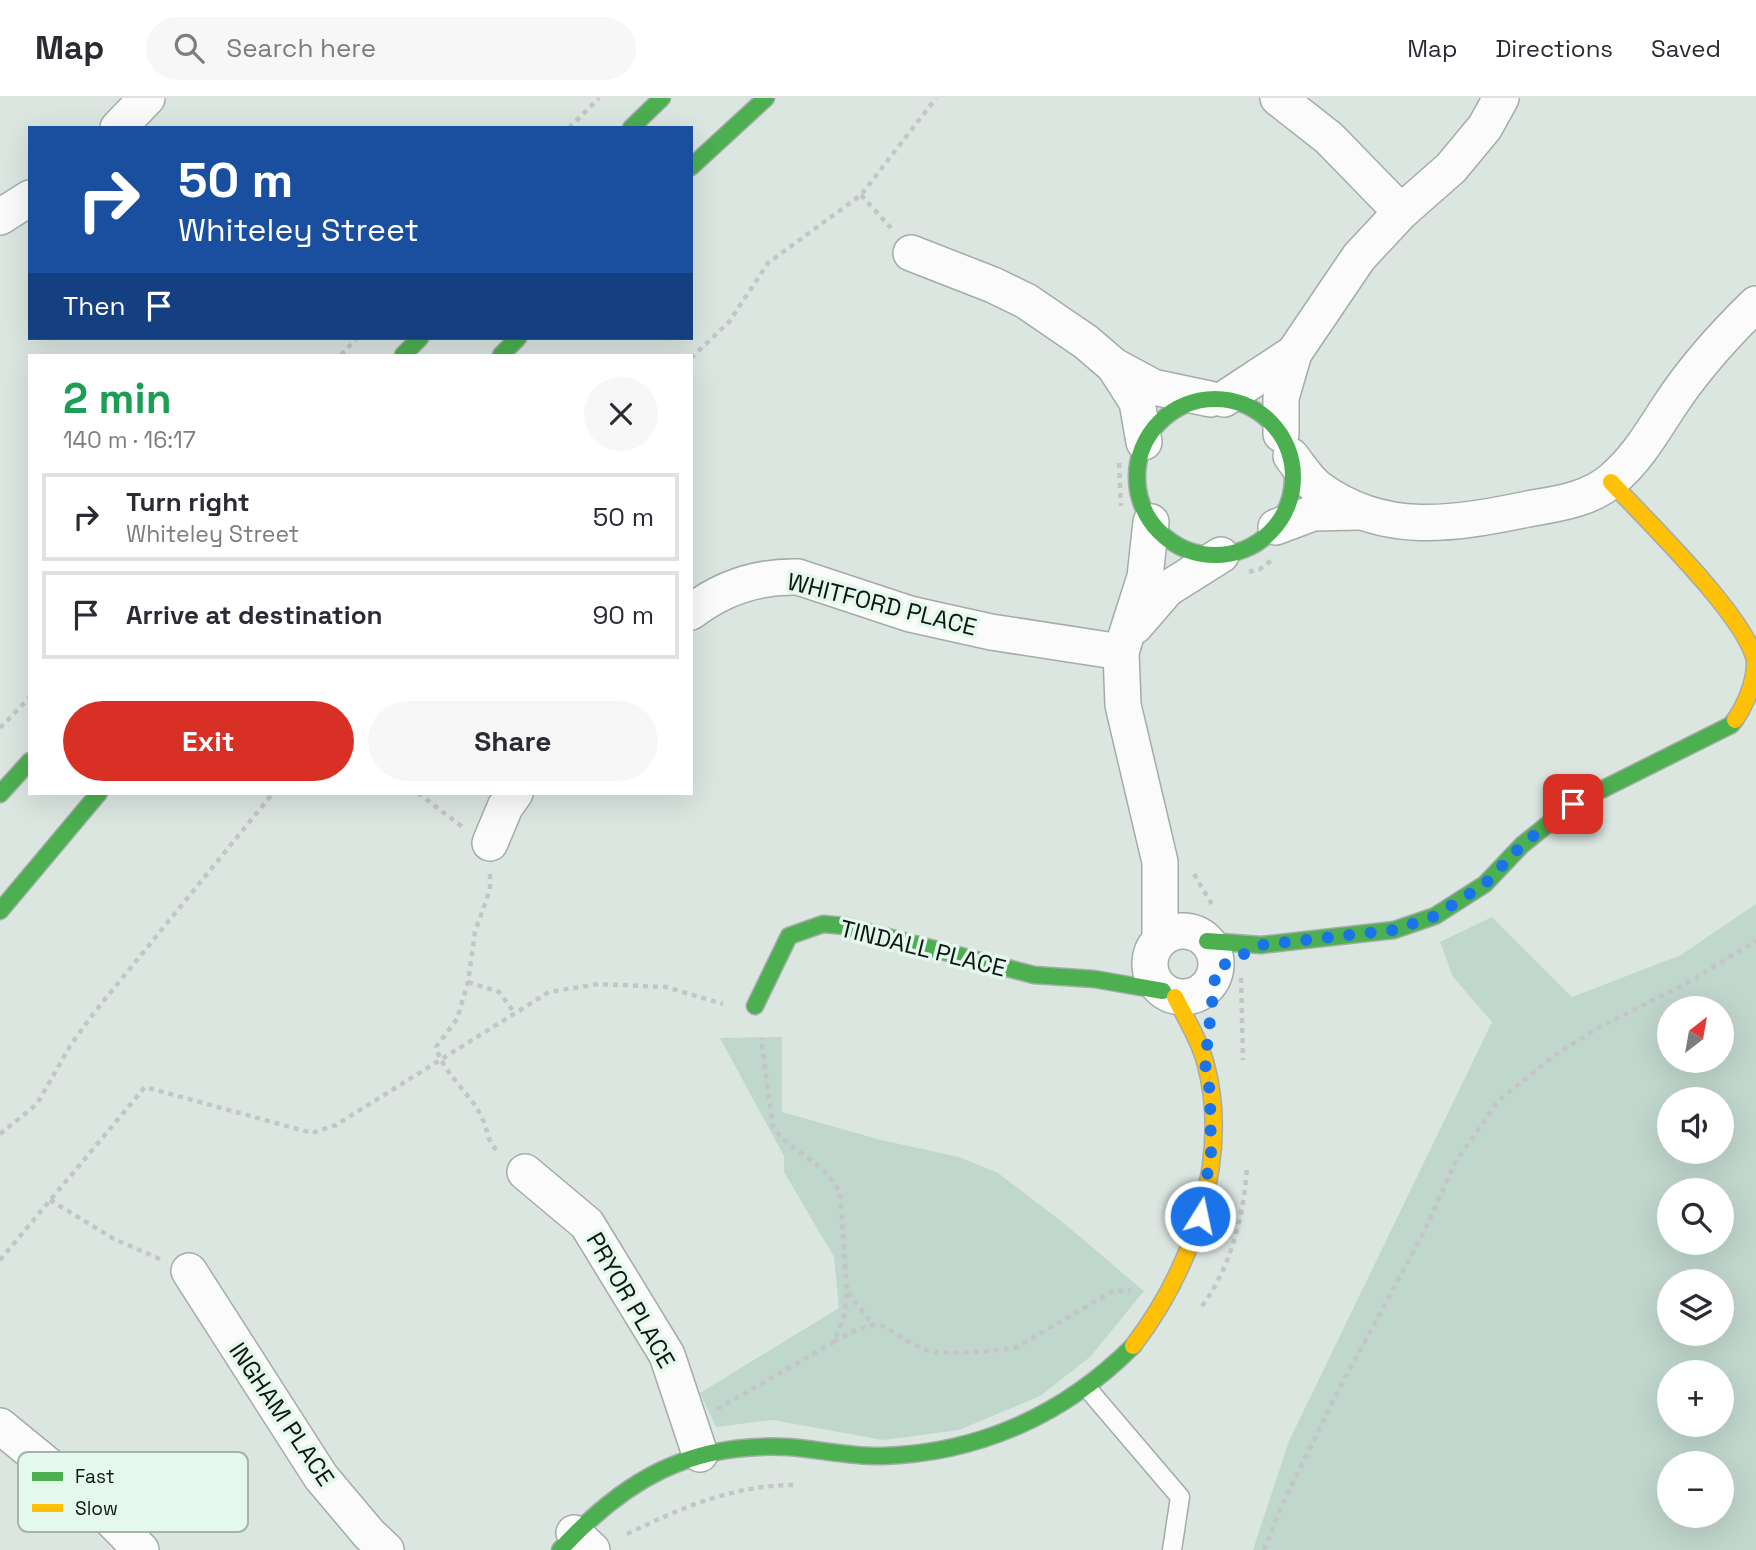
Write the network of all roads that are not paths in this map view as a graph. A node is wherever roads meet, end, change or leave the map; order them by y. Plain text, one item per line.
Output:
1 (147, 98) edge
2 (662, 98) edge
3 (766, 98) edge
4 (1278, 98) edge
5 (1501, 98) edge
6 (120, 126) edge
7 (633, 126) edge
8 (693, 165) edge
9 (28, 199) edge
10 (1401, 212) junction
11 (0, 217) edge
12 (911, 253) road end
13 (1756, 304) edge
14 (418, 340) edge
15 (516, 340) edge
16 (404, 354) edge
17 (502, 354) edge
18 (1294, 354) junction
19 (1114, 366) junction
20 (1217, 399) junction
21 (1286, 445) junction
22 (1132, 451) junction
23 (1611, 482) junction
24 (1361, 512) junction
25 (1137, 515) junction
26 (1276, 527) junction
27 (1222, 555) junction
28 (693, 611) edge
29 (1122, 645) junction
30 (1755, 671) edge
31 (28, 763) edge
32 (0, 794) edge
33 (98, 795) edge
34 (514, 795) edge
35 (490, 843) road end
36 (1176, 864) junction
37 (0, 911) edge
38 (1156, 946) junction
39 (1224, 953) junction
40 (1094, 979) junction
41 (1169, 994) junction
42 (755, 1006) road end
43 (1205, 1063) junction
44 (524, 1172) road end
45 (189, 1271) road end
46 (1087, 1388) junction
47 (6, 1434) edge
48 (29, 1452) edge
49 (700, 1454) junction
50 (123, 1532) edge
51 (586, 1542) edge
52 (141, 1550) edge
53 (386, 1550) edge
54 (1172, 1550) edge

1 - 6 street
2 - 7 street
3 - 8 street
4 - 10 street
5 - 10 street
9 - 11 street
10 - 18 street
12 - 19 street
13 - 23 street
14 - 16 street
15 - 17 street
18 - 20 street
18 - 21 street
19 - 20 street
19 - 22 street
20 - 21 street
20 - 22 street
21 - 24 street
21 - 26 street
22 - 25 street
23 - 24 street
23 - 30 street
24 - 26 street
25 - 27 street
25 - 29 street
26 - 27 street
27 - 29 street
28 - 29 street, WHITFORD PLACE
29 - 36 street
30 - 39 street
31 - 32 street
33 - 37 street
34 - 35 street
36 - 38 street
36 - 39 street
38 - 39 street
38 - 40 street, TINDALL PLACE
38 - 41 street
39 - 41 street
39 - 43 street
40 - 41 street, TINDALL PLACE
40 - 42 street, TINDALL PLACE
41 - 43 street
43 - 46 street
44 - 49 street, PRYOR PLACE
45 - 53 street, INGHAM PLACE
46 - 49 street
46 - 54 lane
47 - 48 street
49 - 51 street
50 - 52 street

